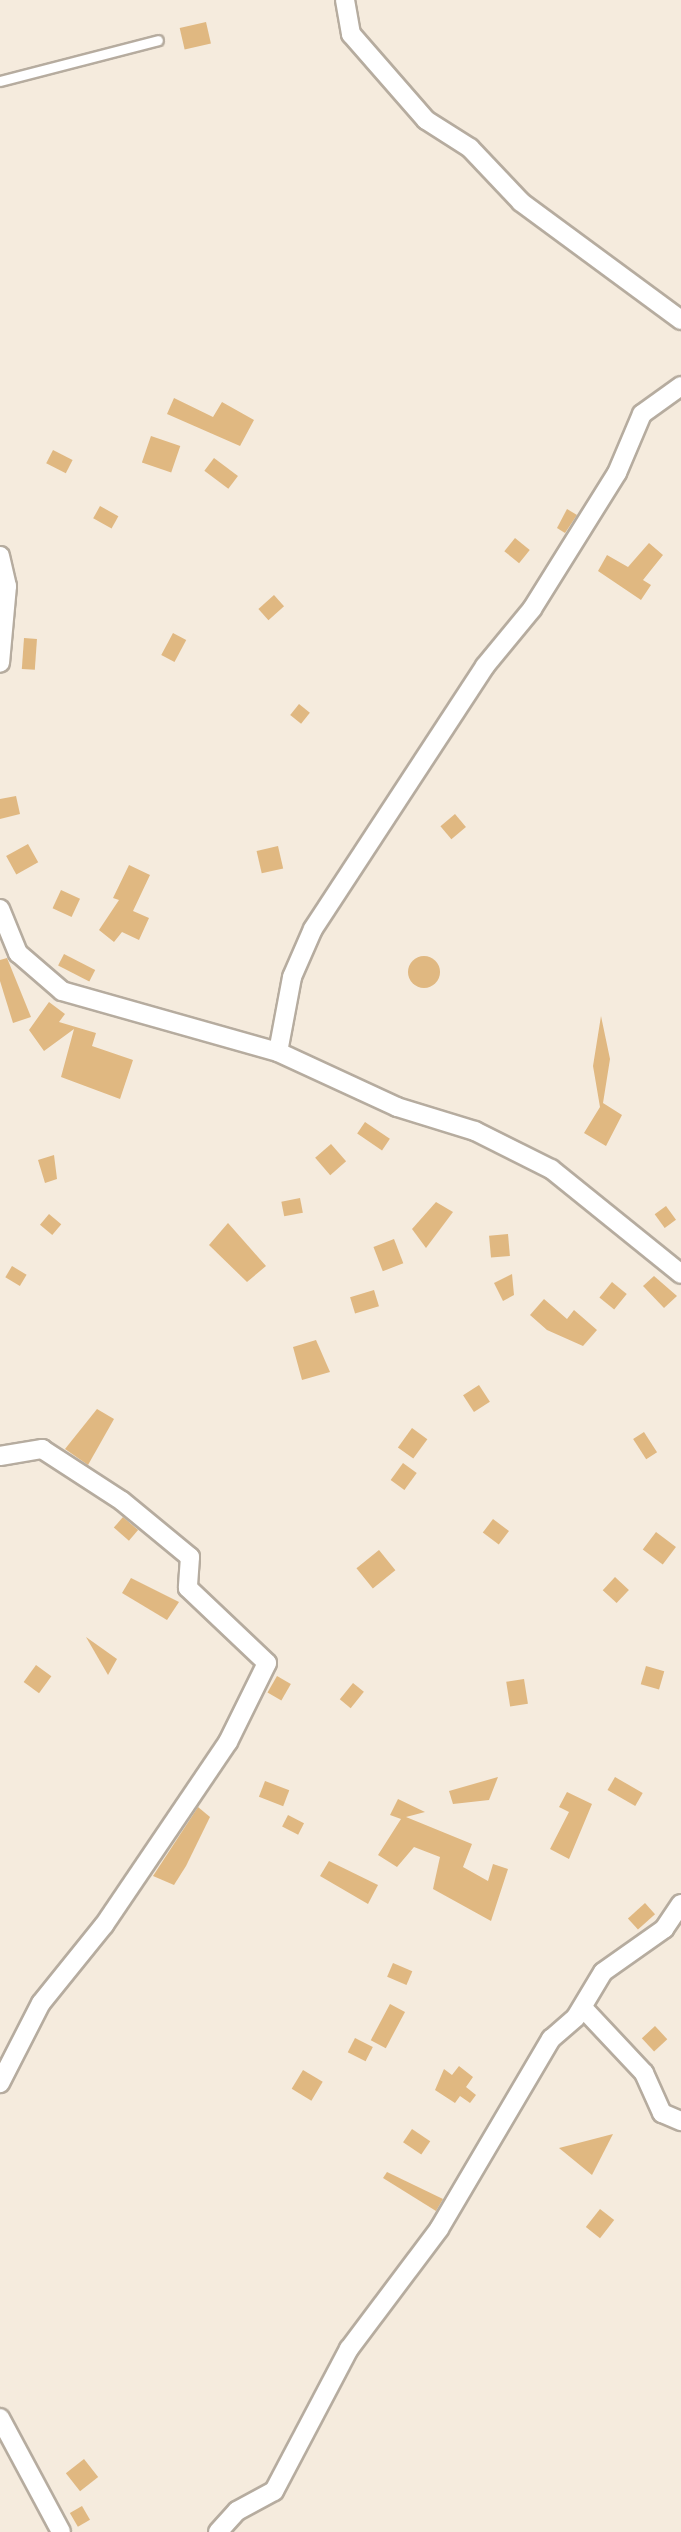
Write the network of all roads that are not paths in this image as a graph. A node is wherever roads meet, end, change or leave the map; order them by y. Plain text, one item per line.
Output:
1 (345, 0) edge
2 (158, 40) dead end
3 (0, 81) edge
4 (681, 320) edge
5 (681, 386) edge
6 (0, 556) edge
7 (0, 663) edge
8 (0, 909) edge
9 (278, 1052) junction
10 (681, 1274) edge
11 (0, 1456) edge
12 (681, 1904) edge
13 (583, 2008) junction
14 (0, 2083) edge
15 (681, 2121) edge
16 (0, 2418) edge
17 (61, 2532) edge
18 (218, 2532) edge

1 - 4 street
2 - 3 lane
5 - 9 street
6 - 7 street
8 - 9 street
9 - 10 street
11 - 14 street
12 - 13 street
13 - 15 street
13 - 18 street
16 - 17 street

